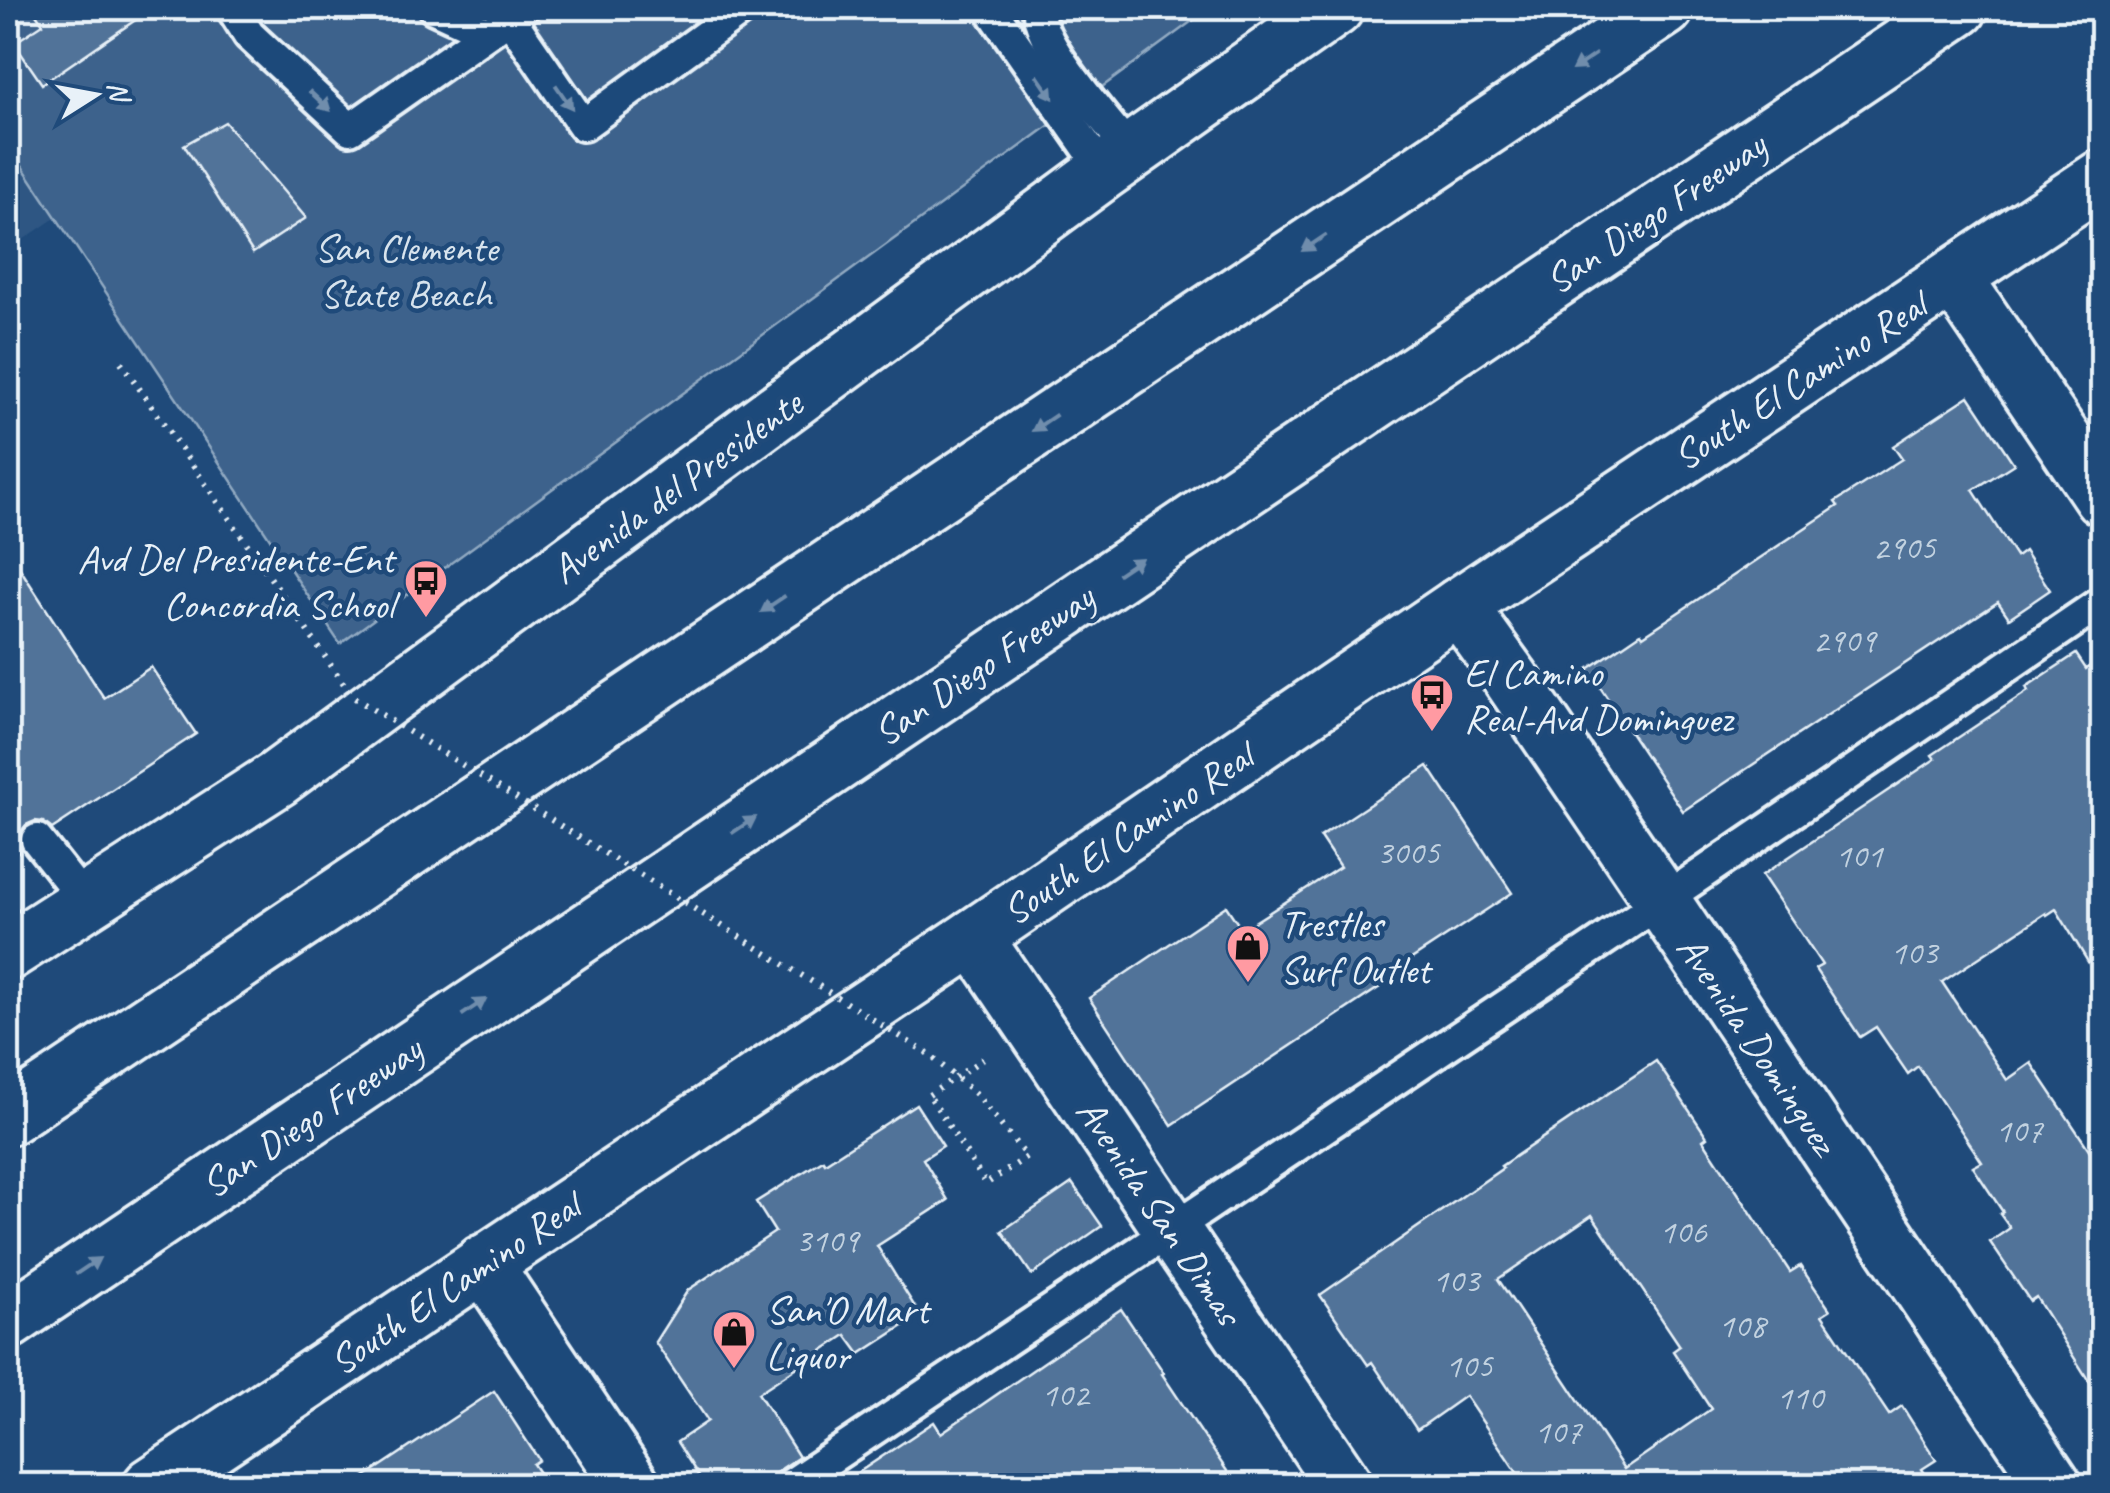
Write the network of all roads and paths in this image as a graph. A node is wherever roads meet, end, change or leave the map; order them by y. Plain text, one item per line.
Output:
1 (232, 8) edge
2 (434, 8) edge
3 (744, 8) edge
4 (990, 8) edge
5 (1038, 8) edge
6 (1336, 8) edge
7 (1665, 8) edge
8 (1959, 8) edge
9 (506, 19) edge
10 (1118, 161) junction
11 (2102, 178) edge
12 (1954, 278) junction
13 (121, 362) dead end
14 (2102, 497) edge
15 (2102, 602) edge
16 (1459, 606) junction
17 (36, 840) dead end
18 (1662, 901) junction
19 (86, 902) junction
20 (974, 937) junction
21 (8, 952) edge
22 (1033, 1025) junction
23 (8, 1117) edge
24 (1173, 1230) junction
25 (483, 1262) junction
26 (8, 1321) edge
27 (151, 1486) edge
28 (632, 1486) edge
29 (789, 1486) edge
30 (1346, 1486) edge
31 (2054, 1486) edge

1 -> 9 lane
2 - 9 lane
9 -> 3 lane
4 -> 10 lane
5 - 10 lane
6 - 10 main road, Avenida del Presidente
7 -> 23 main road
26 -> 8 main road, San Diego Freeway
10 - 19 main road, Avenida del Presidente
11 - 12 main road, South El Camino Real
12 - 14 main road
12 - 16 main road, South El Camino Real
13 - 22 path, bridge
15 - 18 lane
16 - 18 main road, Avenida Dominguez
16 - 20 main road, South El Camino Real
17 - 19 lane
18 - 24 lane
18 - 31 main road, Avenida Dominguez
19 - 21 main road, Avenida del Presidente
20 - 22 main road, Avenida San Dimas
20 - 25 main road, South El Camino Real
22 - 24 main road, Avenida San Dimas
24 - 29 lane
24 - 30 main road, Avenida San Dimas
25 - 27 main road, South El Camino Real
25 - 28 main road

